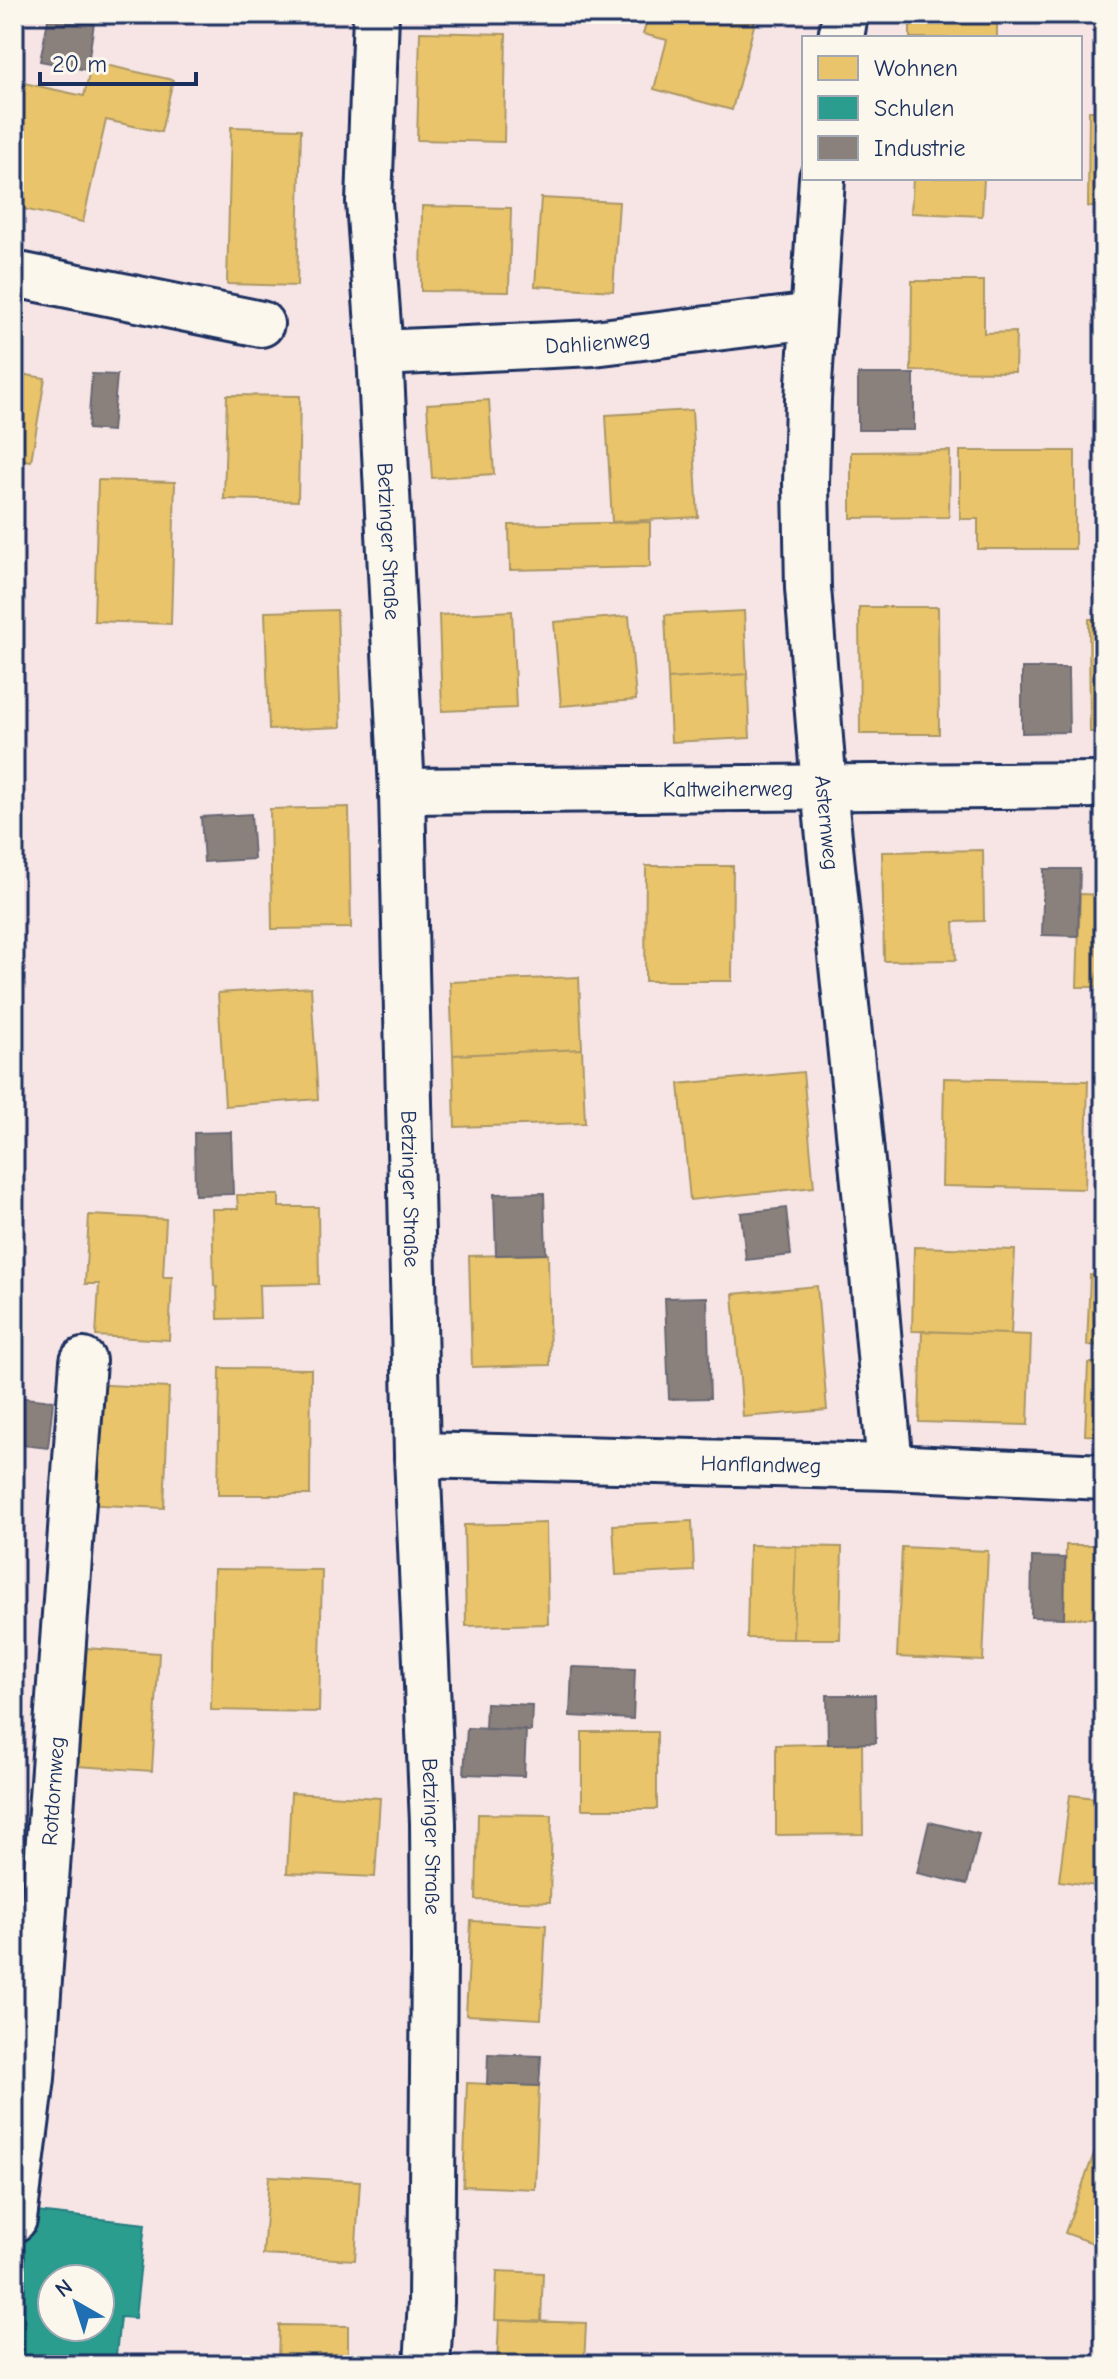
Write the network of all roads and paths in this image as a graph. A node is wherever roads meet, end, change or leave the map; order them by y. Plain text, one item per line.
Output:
1 (376, 14) edge
2 (845, 14) edge
3 (841, 36) edge
4 (822, 180) edge
5 (14, 274) edge
6 (813, 316) junction
7 (261, 324) dead end
8 (380, 353) junction
9 (1104, 785) edge
10 (824, 788) junction
11 (402, 791) junction
12 (83, 1361) dead end
13 (417, 1455) junction
14 (890, 1467) junction
15 (1104, 1477) edge
16 (14, 2219) edge
17 (427, 2365) edge

1 - 8 street, Betzinger Straße
2 - 3 street
4 - 6 street, Asternweg
5 - 7 street
6 - 8 street, Dahlienweg
6 - 10 street, Asternweg
8 - 11 street, Betzinger Straße
9 - 10 street, Kaltweiherweg
10 - 11 street, Kaltweiherweg
10 - 14 street, Asternweg
11 - 13 street, Betzinger Straße
12 - 16 street, Rotdornweg
13 - 14 street, Hanflandweg
13 - 17 street, Betzinger Straße
14 - 15 street, Hanflandweg

